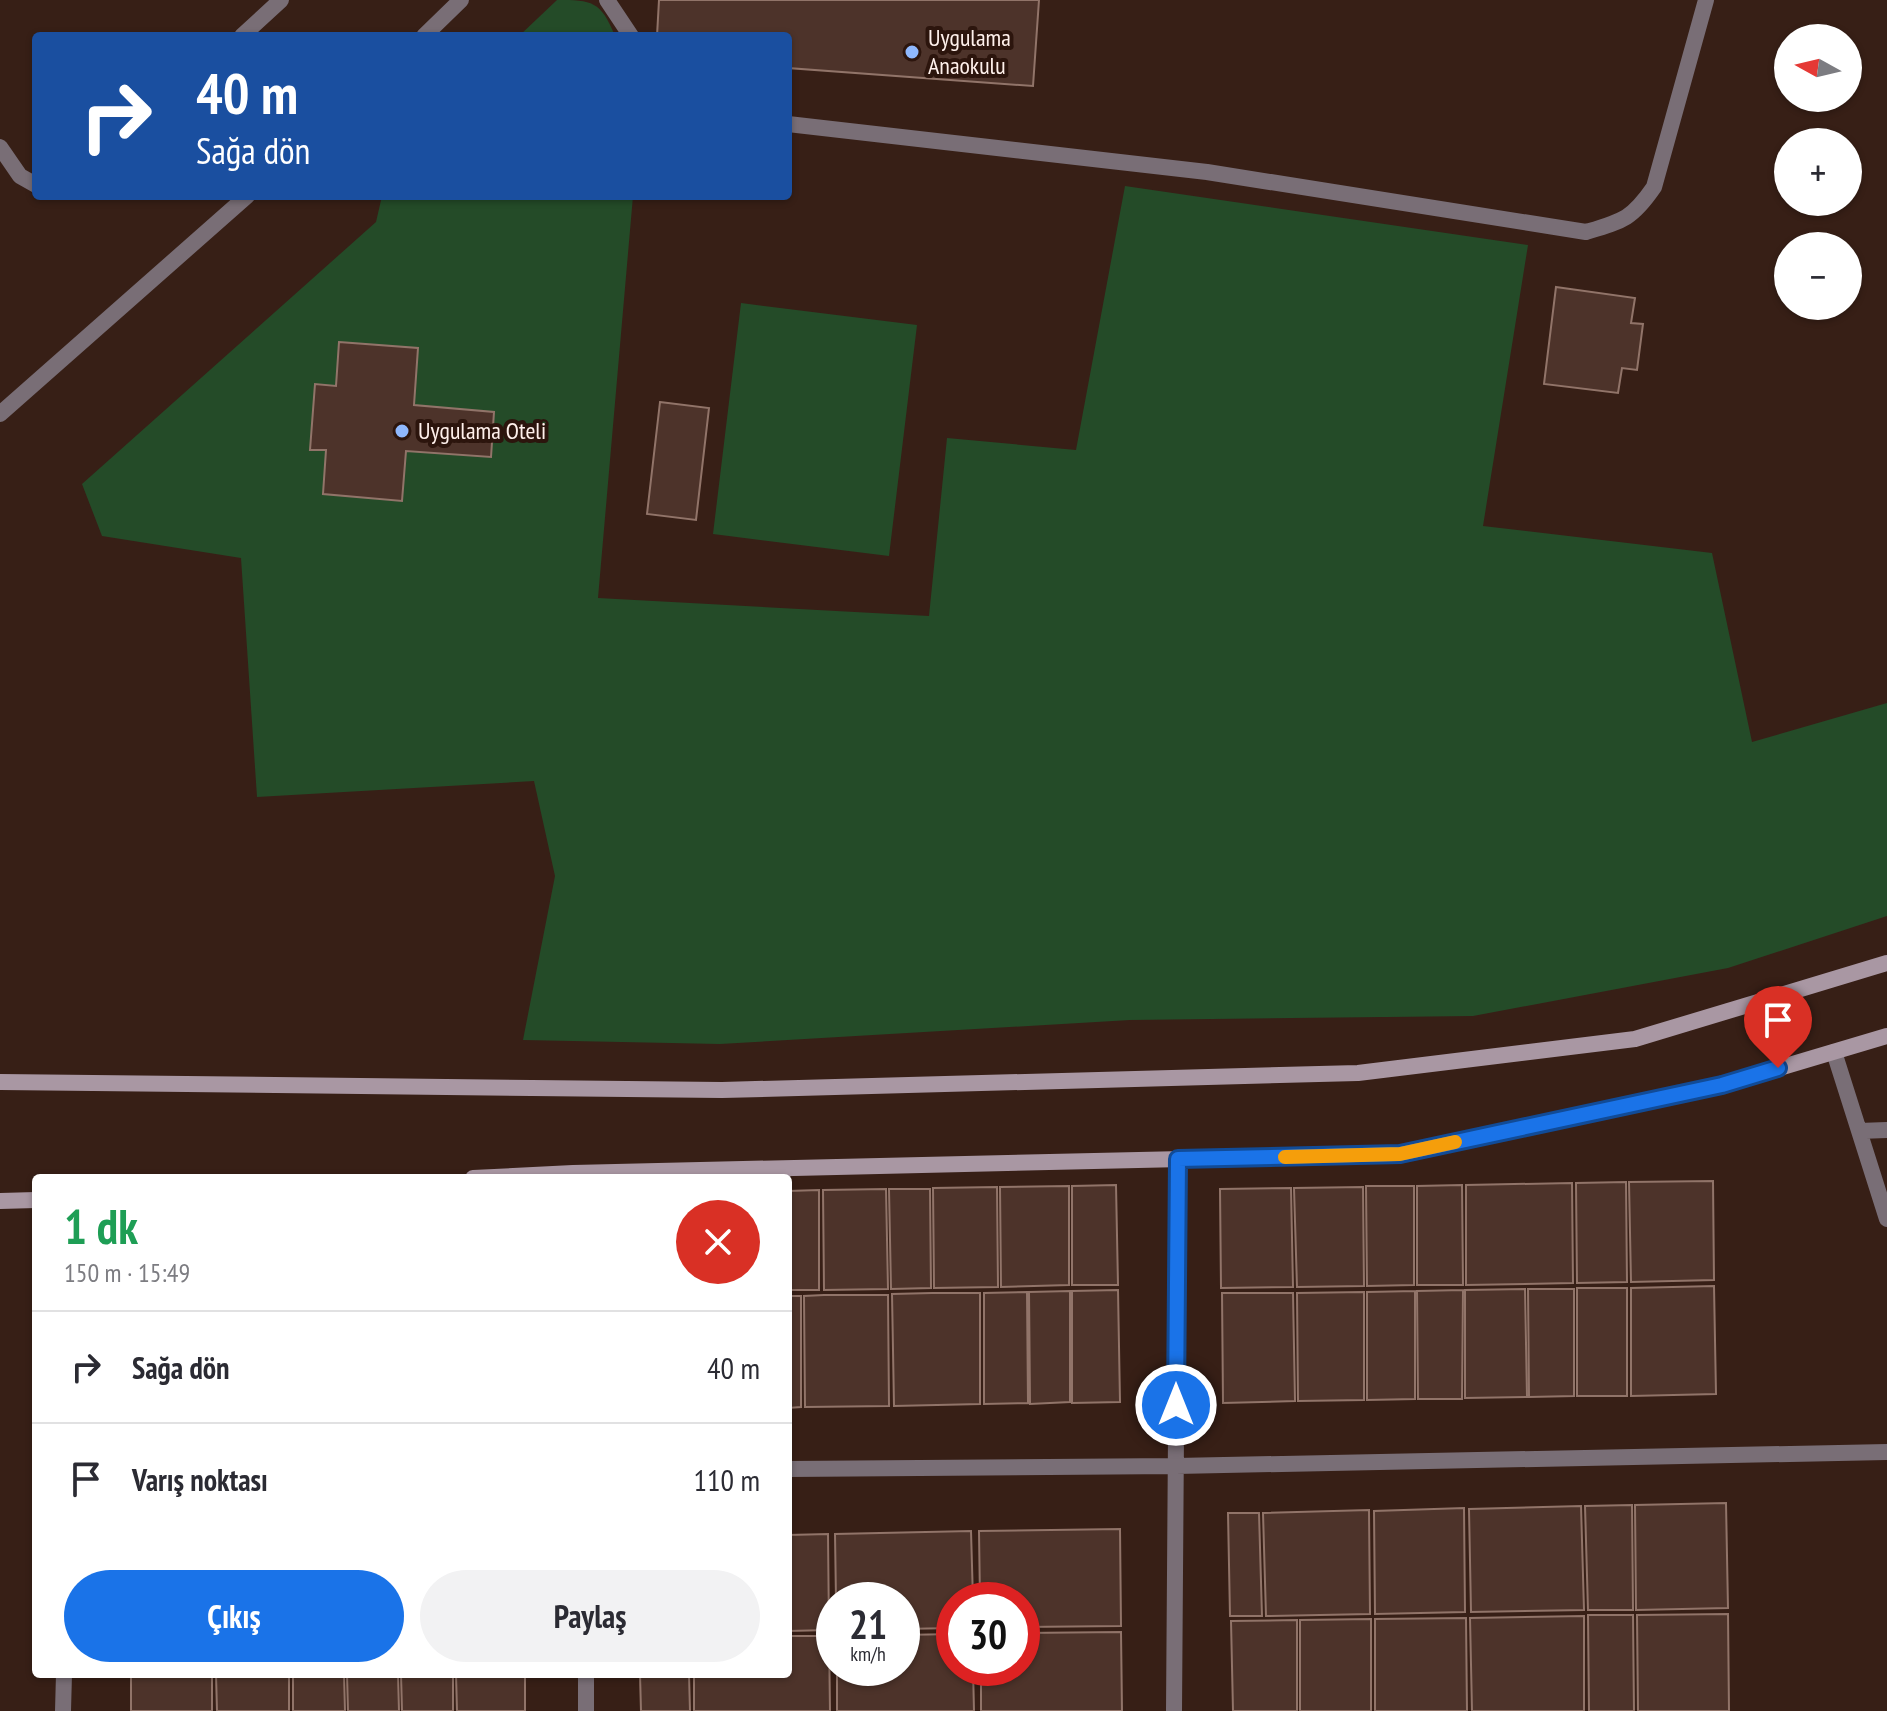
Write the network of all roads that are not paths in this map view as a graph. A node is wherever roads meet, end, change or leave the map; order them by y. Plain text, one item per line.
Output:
1 (281, 0) edge
2 (461, 0) edge
3 (607, 0) edge
4 (1706, 0) edge
5 (246, 32) edge
6 (428, 32) edge
7 (628, 32) edge
8 (792, 124) edge
9 (0, 147) edge
10 (32, 183) edge
11 (242, 200) edge
12 (0, 414) edge
13 (1887, 963) edge
14 (1887, 1036) edge
15 (1834, 1052) junction
16 (0, 1082) edge
17 (1887, 1130) edge
18 (1859, 1131) junction
19 (1178, 1159) junction
20 (644, 1174) edge
21 (32, 1200) edge
22 (0, 1201) edge
23 (1887, 1219) edge
24 (1887, 1452) edge
25 (1176, 1466) junction
26 (792, 1469) edge
27 (64, 1678) edge
28 (586, 1678) edge
29 (63, 1711) edge
30 (586, 1711) edge
31 (1174, 1711) edge

1 - 5 street
2 - 6 street
3 - 7 street
4 - 8 street
9 - 10 street
11 - 12 street
13 - 16 main road
14 - 15 main road
15 - 18 street
15 - 19 main road
17 - 18 street
18 - 23 street
19 - 20 main road
19 - 25 street
21 - 22 main road
24 - 25 street
25 - 26 street
25 - 31 street
27 - 29 street
28 - 30 street

